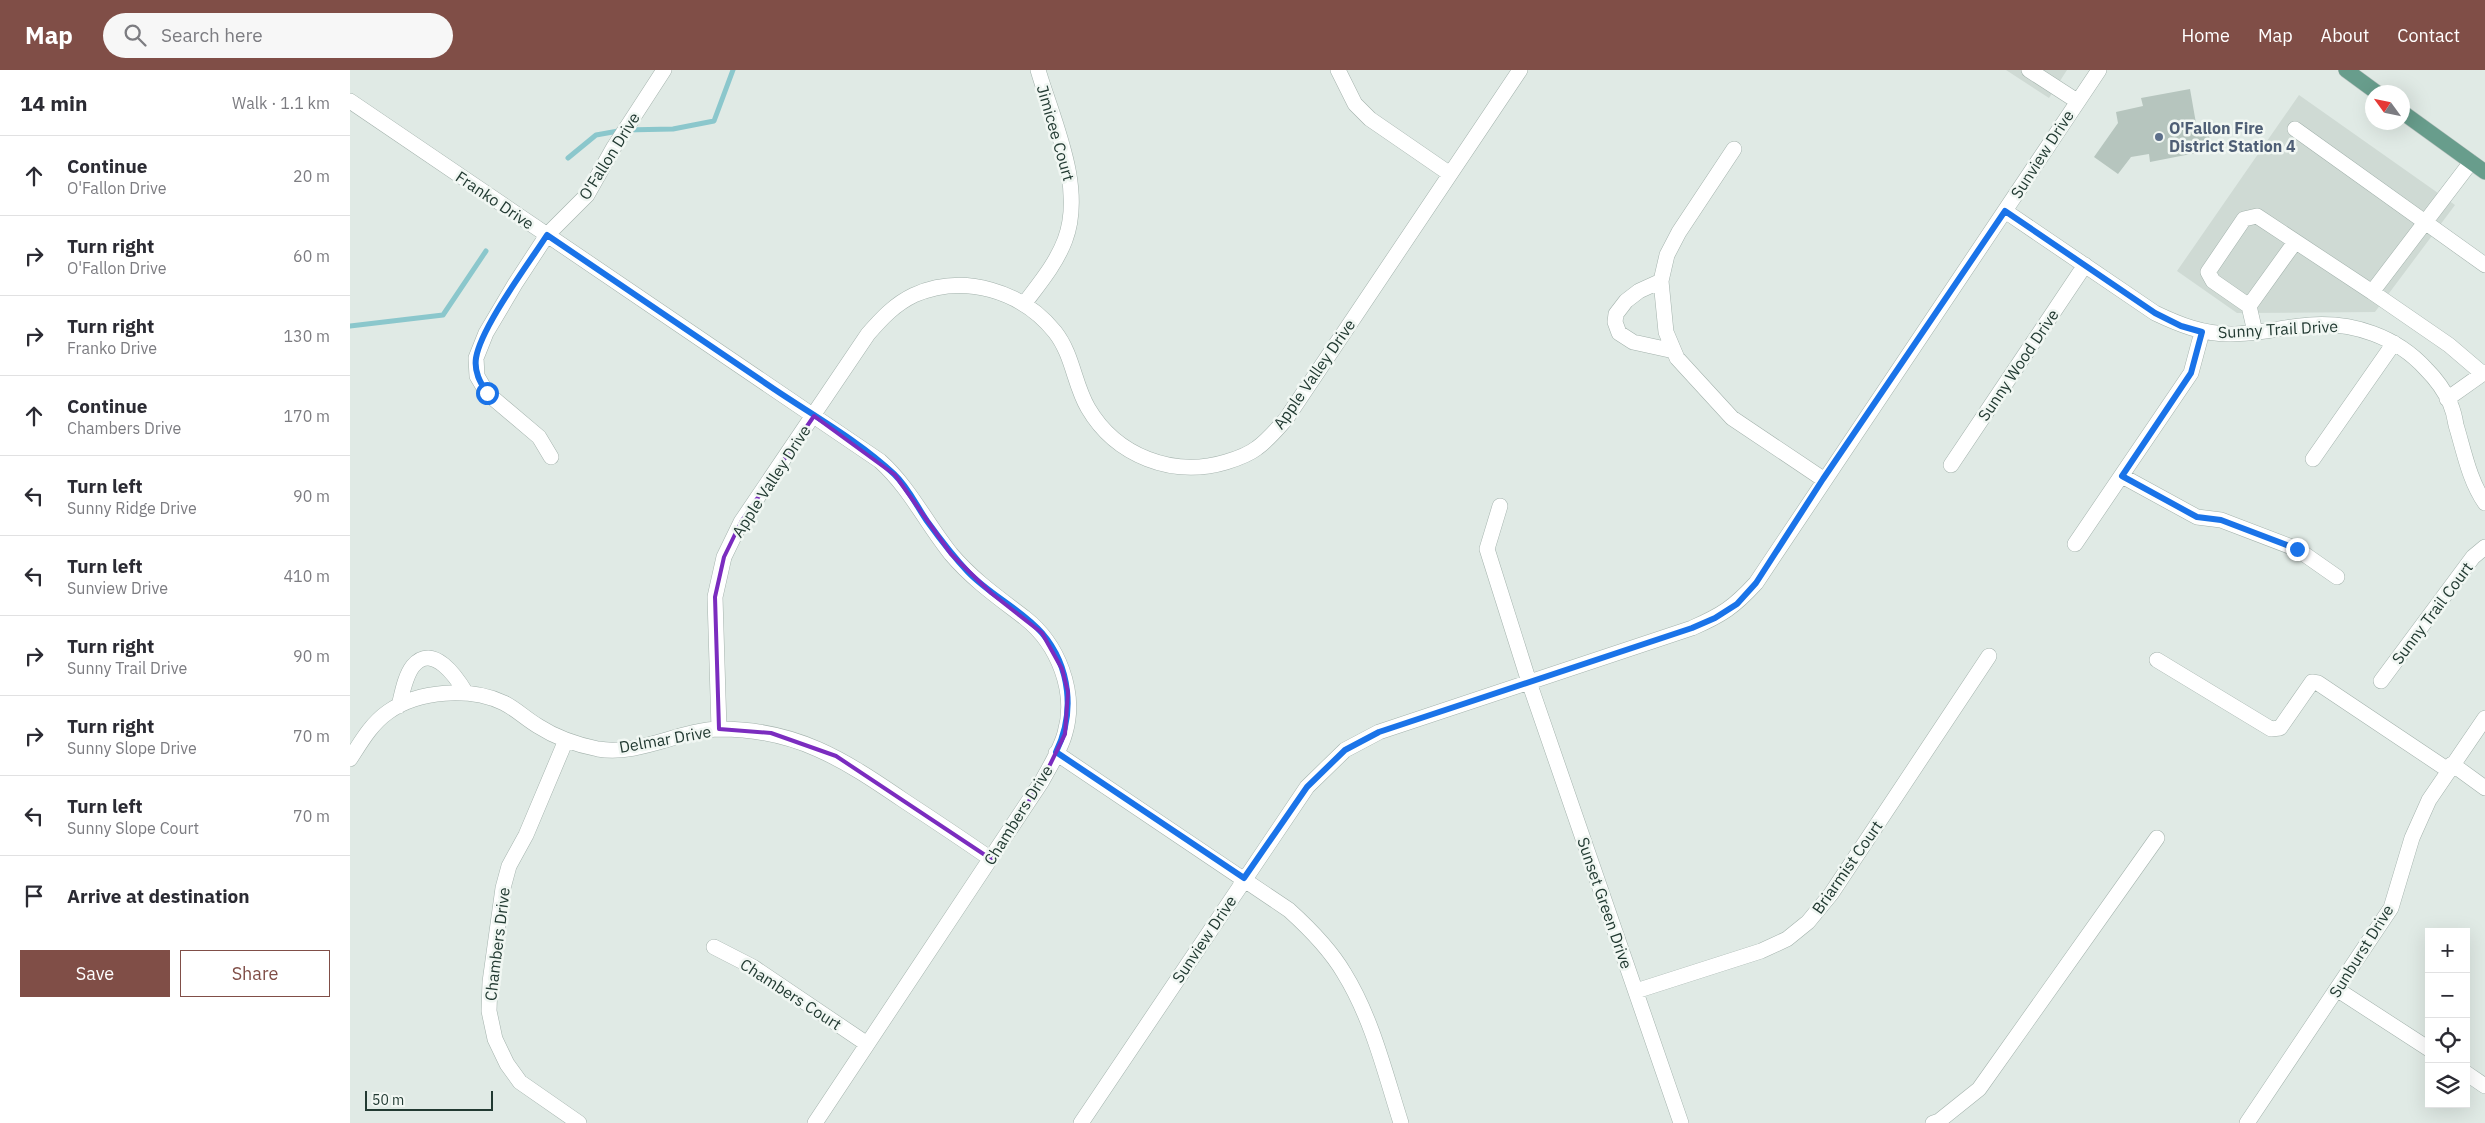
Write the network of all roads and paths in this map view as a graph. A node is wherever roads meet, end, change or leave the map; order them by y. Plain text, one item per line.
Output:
1 (664, 70) edge
2 (1038, 70) edge
3 (1338, 70) edge
4 (1520, 70) edge
5 (2029, 70) edge
6 (2098, 70) edge
7 (2346, 70) edge
8 (2049, 75) edge
9 (2366, 85) edge
10 (350, 101) edge
11 (2078, 101) junction
12 (2410, 118) edge
13 (2295, 128) dead end
14 (1734, 149) dead end
15 (2471, 162) junction
16 (2485, 172) edge
17 (1450, 174) junction
18 (2005, 211) junction
19 (2425, 221) junction
20 (547, 235) junction
21 (2295, 242) junction
22 (2485, 265) edge
23 (2085, 266) junction
24 (1661, 281) junction
25 (2372, 292) junction
26 (1024, 304) junction
27 (2249, 306) junction
28 (2202, 332) junction
29 (2255, 332) junction
30 (2394, 343) junction
31 (1674, 351) junction
32 (2484, 373) edge
33 (2448, 399) junction
34 (814, 416) junction
35 (551, 457) dead end
36 (2313, 459) dead end
37 (1951, 465) dead end
38 (2122, 476) junction
39 (1823, 479) junction
40 (2483, 496) edge
41 (1500, 506) dead end
42 (2075, 544) dead end
43 (2485, 547) edge
44 (2337, 577) dead end
45 (1989, 656) dead end
46 (2157, 660) dead end
47 (2381, 681) dead end
48 (1530, 682) junction
49 (466, 693) junction
50 (399, 706) junction
51 (2485, 718) edge
52 (719, 729) junction
53 (566, 740) junction
54 (1056, 752) junction
55 (350, 759) edge
56 (2450, 767) junction
57 (2485, 788) edge
58 (2157, 838) dead end
59 (991, 859) junction
60 (1244, 878) junction
61 (714, 947) dead end
62 (1636, 990) junction
63 (2338, 990) junction
64 (867, 1044) junction
65 (2425, 1046) edge
66 (2470, 1077) edge
67 (2485, 1086) edge
68 (579, 1123) edge
69 (815, 1123) edge
70 (1081, 1123) edge
71 (1402, 1123) edge
72 (1680, 1123) edge
73 (1933, 1123) edge
74 (2247, 1123) edge

1 - 20 street, O'Fallon Drive
2 - 26 street, Jimicee Court
3 - 17 street
4 - 17 street, Apple Valley Drive
5 - 8 street
6 - 11 street, Sunview Drive
7 - 9 main road
8 - 11 street
10 - 20 street, Franko Drive
11 - 18 street, Sunview Drive
12 - 15 main road
13 - 19 street
14 - 24 street
15 - 16 main road
15 - 19 street
17 - 26 street, Apple Valley Drive
18 - 23 street, Sunny Trail Drive
18 - 39 street, Sunview Drive
19 - 22 street
19 - 25 street
20 - 34 street, Franko Drive
20 - 35 street, O'Fallon Drive
21 - 25 street
21 - 27 street
21 - 27 street
23 - 28 street, Sunny Trail Drive
23 - 37 street, Sunny Wood Drive
24 - 31 street
24 - 31 street
25 - 32 street
26 - 34 street, Apple Valley Drive
27 - 29 street
28 - 29 street, Sunny Trail Drive
28 - 38 street
29 - 30 street, Sunny Trail Drive
30 - 33 street, Sunny Trail Drive
30 - 36 street
31 - 39 street
32 - 33 street
33 - 40 street, Sunny Trail Drive
34 - 52 street, Apple Valley Drive
34 - 54 street, Chambers Drive
38 - 42 street
38 - 44 street
39 - 48 street, Sunview Drive
41 - 48 street, Sunset Green Drive
43 - 47 street, Sunny Trail Court
45 - 62 street, Briarmist Court
46 - 56 street
48 - 60 street, Sunview Drive
48 - 62 street, Sunset Green Drive
49 - 50 street, Delmar Drive
49 - 50 street
49 - 53 street, Delmar Drive
50 - 55 street, Delmar Drive
51 - 56 street, Sunburst Drive
52 - 53 street, Delmar Drive
52 - 59 street, Delmar Drive
53 - 68 street, Chambers Drive
54 - 59 street, Chambers Drive
54 - 60 street
56 - 57 street
56 - 63 street, Sunburst Drive
58 - 73 street
59 - 64 street, Chambers Drive
60 - 70 street, Sunview Drive
60 - 71 street
61 - 64 street, Chambers Court
62 - 72 street, Sunset Green Drive
63 - 65 street
63 - 74 street, Sunburst Drive
64 - 69 street, Chambers Drive
66 - 67 street

